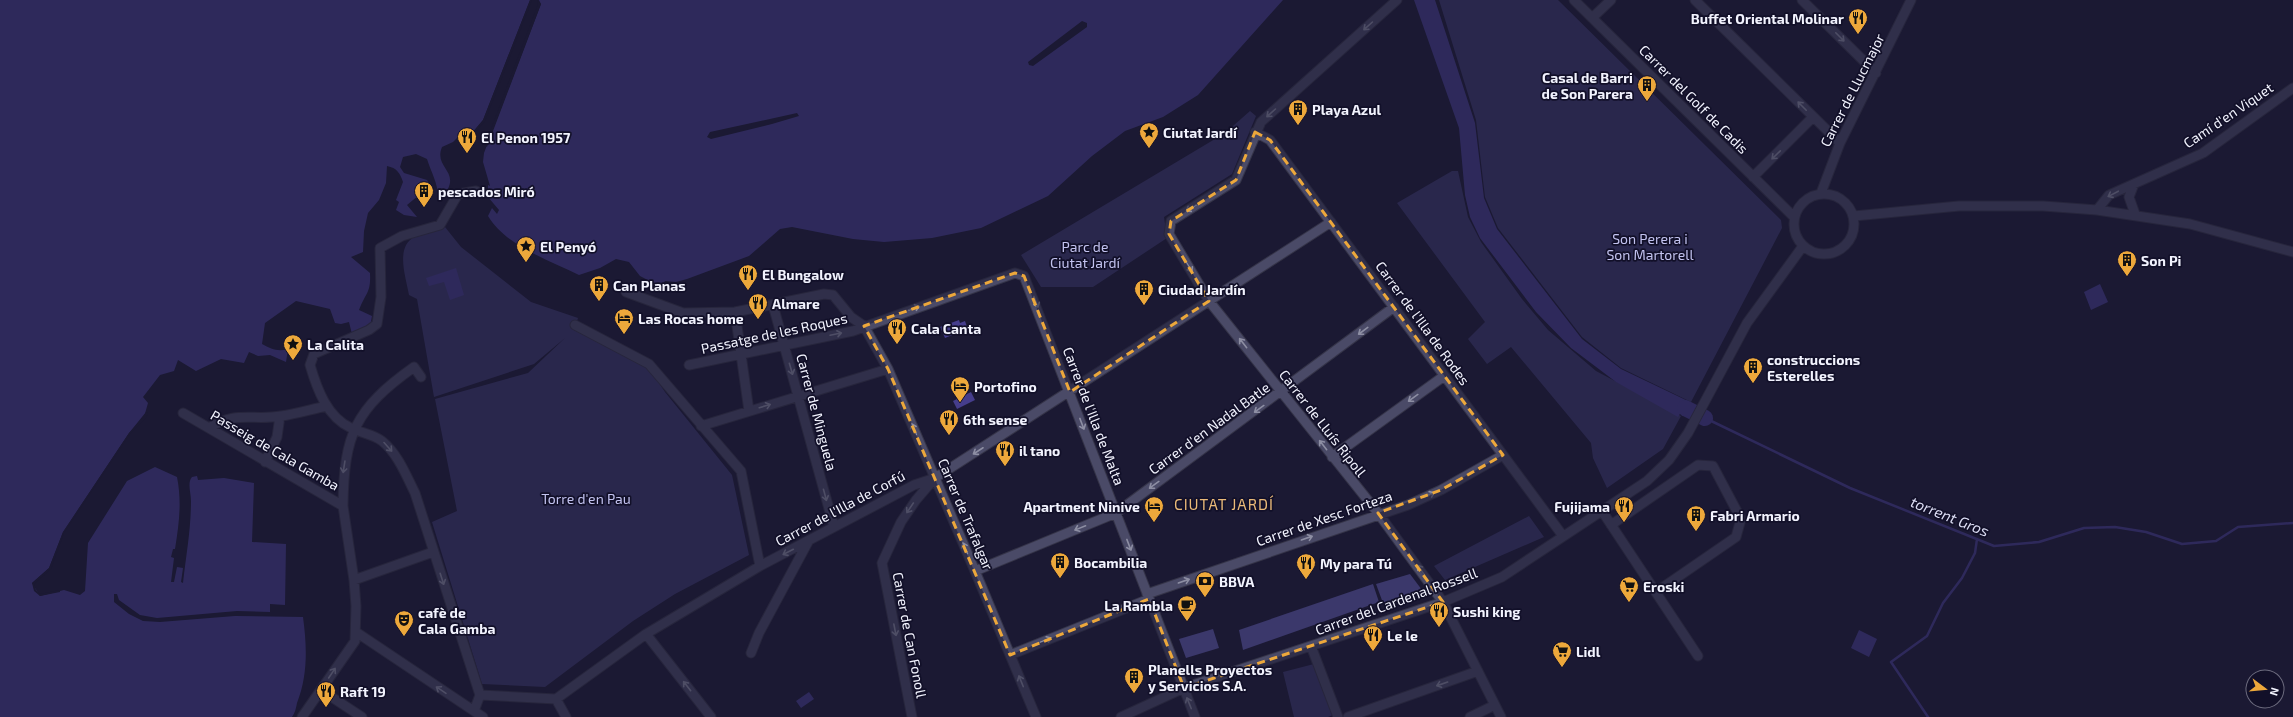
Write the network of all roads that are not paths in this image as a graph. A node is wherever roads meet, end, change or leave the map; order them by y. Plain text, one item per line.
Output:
1 (1397, 0) edge
2 (1574, 0) edge
3 (1611, 0) edge
4 (1695, 0) edge
5 (1802, 0) edge
6 (1910, 0) edge
7 (1592, 18) junction
8 (1876, 73) junction
9 (2293, 88) edge
10 (1813, 118) junction
11 (1255, 132) junction
12 (1840, 143) junction
13 (1753, 177) junction
14 (2134, 184) junction
15 (476, 191) dead end
16 (1821, 193) junction
17 (2097, 210) junction
18 (2135, 214) junction
19 (1854, 216) junction
20 (1794, 217) junction
21 (1331, 222) junction
22 (1803, 246) junction
23 (2293, 252) edge
24 (1015, 273) joint
25 (626, 292) dead end
26 (1209, 300) junction
27 (773, 305) junction
28 (1394, 307) junction
29 (735, 316) junction
30 (576, 326) dead end
31 (864, 326) junction
32 (784, 346) junction
33 (741, 354) junction
34 (689, 365) dead end
35 (888, 370) junction
36 (1444, 376) junction
37 (421, 377) dead end
38 (1070, 392) junction
39 (1281, 392) junction
40 (798, 396) junction
41 (327, 406) junction
42 (749, 411) junction
43 (183, 413) dead end
44 (280, 416) junction
45 (701, 426) junction
46 (209, 428) junction
47 (354, 430) junction
48 (1503, 455) junction
49 (1332, 457) junction
50 (265, 462) junction
51 (935, 478) junction
52 (343, 506) junction
53 (1602, 511) junction
54 (1116, 513) junction
55 (1378, 513) junction
56 (1611, 525) junction
57 (834, 527) junction
58 (1563, 536) junction
59 (808, 542) junction
60 (433, 552) junction
61 (760, 566) junction
62 (975, 571) junction
63 (354, 580) junction
64 (1656, 592) junction
65 (1148, 596) junction
66 (1443, 602) junction
67 (356, 632) junction
68 (646, 634) junction
69 (1311, 646) dead end
70 (751, 652) dead end
71 (1010, 655) junction
72 (1698, 656) dead end
73 (1478, 671) junction
74 (1184, 688) junction
75 (321, 690) junction
76 (480, 695) junction
77 (556, 698) junction
78 (1495, 705) junction
79 (474, 711) junction
80 (709, 715) edge
81 (302, 717) edge
82 (362, 717) edge
83 (483, 717) edge
84 (566, 717) edge
85 (698, 717) edge
86 (912, 717) edge
87 (1036, 717) edge
88 (1121, 717) edge
89 (1195, 717) edge
90 (1338, 717) edge
91 (1348, 717) edge
92 (1470, 717) edge
93 (1501, 717) edge

1 -> 11 street
2 - 7 street, Carrer del Golf de Cadis
3 - 7 street
10 -> 4 street
5 -> 8 street
6 - 8 street, Carrer de Llucmajor
7 - 13 street, Carrer del Golf de Cadis
8 - 12 street, Carrer de Llucmajor
9 - 14 street, Camí d'en Viquet
10 - 12 street
10 -> 13 street
11 - 21 street, Carrer de l'Illa de Rodes
11 -> 26 street, Carrer de Lluís Ripoll
12 - 16 street, Carrer de Llucmajor
13 - 20 street, Carrer del Golf de Cadis
14 -> 17 street, Camí d'en Viquet
14 - 18 street
15 - 41 street
16 - 19 street
16 - 20 street
17 - 18 street
17 - 19 street
18 - 23 street
19 - 22 street
20 - 22 street
21 - 26 street
21 - 28 street, Carrer de l'Illa de Rodes
22 - 53 street, Carrer del Cardenal Rossell
31 -> 24 street, Passatge de les Roques
24 -> 38 street, Carrer de l'Illa de Malta
25 - 29 street
26 - 38 street
39 -> 26 street, Carrer de Lluís Ripoll
27 - 29 street
27 - 31 street
27 - 32 street, Carrer de Minguela
28 - 36 street, Carrer de l'Illa de Rodes
28 -> 39 street, Carrer d'en Nadal Batle
29 - 33 street
30 - 45 street
32 -> 31 street, Passatge de les Roques
31 - 35 street, Carrer de Trafalgar
32 - 33 street, Passatge de les Roques
32 -> 40 street, Carrer de Minguela
33 - 34 street, Passatge de les Roques
33 - 42 street
35 - 40 street
51 -> 35 street, Carrer de Trafalgar
36 - 48 street, Carrer de l'Illa de Rodes
36 -> 49 street
37 - 47 street
38 -> 51 street
38 -> 54 street, Carrer de l'Illa de Malta
49 -> 39 street, Carrer de Lluís Ripoll
39 -> 54 street, Carrer d'en Nadal Batle
42 -> 40 street
40 -> 57 street, Carrer de Minguela
41 - 44 street
41 - 47 street
42 - 45 street
43 - 46 street, Passeig de Cala Gamba
44 - 46 street
44 - 50 street
45 - 61 street
46 - 50 street, Passeig de Cala Gamba
47 -> 52 street
47 -> 60 street
55 -> 48 street, Carrer de Xesc Forteza
48 - 58 street, Carrer de l'Illa de Rodes
49 - 55 street, Carrer de Lluís Ripoll
50 - 52 street, Passeig de Cala Gamba
51 - 57 street, Carrer de l'Illa de Corfú
62 -> 51 street, Carrer de Trafalgar
51 -> 86 street, Carrer de Can Fonoll
52 - 63 street, Passeig de Cala Gamba
53 - 56 street
53 - 58 street, Carrer del Cardenal Rossell
54 -> 62 street, Carrer d'en Nadal Batle
54 -> 65 street, Carrer de l'Illa de Malta
65 -> 55 street, Carrer de Xesc Forteza
66 -> 55 street, Carrer de Lluís Ripoll
56 - 64 street
56 - 64 street
57 - 59 street, Carrer de l'Illa de Corfú
58 - 66 street, Carrer del Cardenal Rossell
59 -> 61 street, Carrer de l'Illa de Corfú
59 - 70 street
60 - 63 street
60 -> 76 street
61 - 68 street, Carrer de l'Illa de Corfú
62 - 71 street, Carrer de Trafalgar
63 - 67 street, Passeig de Cala Gamba
64 - 72 street
71 -> 65 street, Carrer de Xesc Forteza
65 - 74 street, Carrer de l'Illa de Malta
66 - 73 street, Carrer de Lluís Ripoll
66 - 74 street, Carrer del Cardenal Rossell
75 -> 67 street, Passeig de Cala Gamba
79 -> 67 street
68 - 77 street, Carrer de l'Illa de Corfú
80 -> 68 street
69 - 90 street
87 -> 71 street, Carrer de Trafalgar
73 - 78 street, Carrer de Lluís Ripoll
73 -> 91 street
74 - 88 street, Carrer del Cardenal Rossell
89 -> 74 street, Carrer de l'Illa de Malta
75 - 81 street, Passeig de Cala Gamba
75 - 82 street
76 - 77 street
76 - 79 street
77 - 84 street
78 - 92 street
78 - 93 street, Carrer de Lluís Ripoll
79 - 83 street
80 - 85 street

